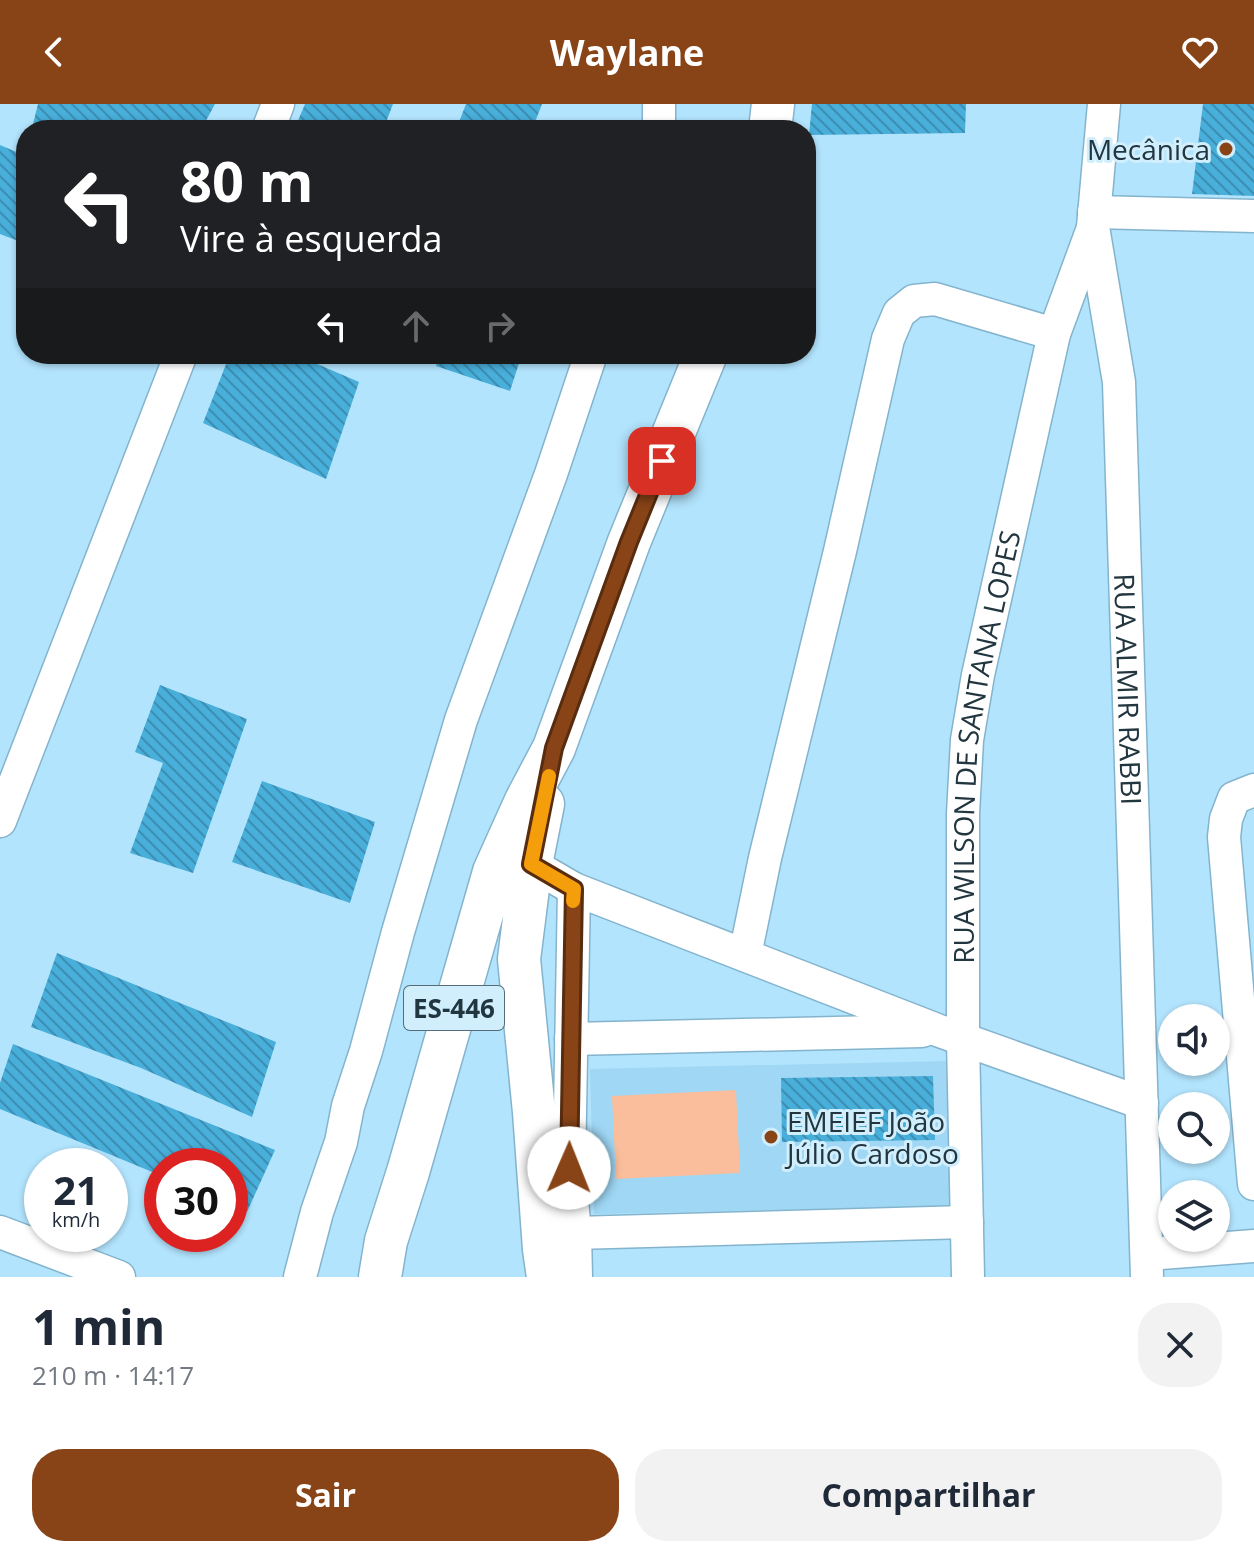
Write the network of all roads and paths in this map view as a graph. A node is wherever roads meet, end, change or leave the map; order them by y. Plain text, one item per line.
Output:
1 (1104, 104) edge
2 (1254, 216) edge
3 (1094, 220) junction
4 (1054, 334) junction
5 (177, 364) edge
6 (588, 364) edge
7 (702, 364) edge
8 (554, 748) junction
9 (1254, 790) edge
10 (0, 821) edge
11 (531, 864) junction
12 (574, 889) junction
13 (745, 955) junction
14 (950, 1035) junction
15 (571, 1039) junction
16 (1142, 1103) junction
17 (1254, 1184) edge
18 (967, 1222) junction
19 (0, 1232) edge
20 (575, 1233) junction
21 (1254, 1246) edge
22 (1148, 1266) edge
23 (119, 1277) edge
24 (300, 1277) edge
25 (380, 1277) edge
26 (548, 1277) edge
27 (576, 1277) edge
28 (968, 1277) edge

1 - 3 street, RUA ALMIR RABBI
2 - 3 street
3 - 4 street, RUA WILSON DE SANTANA LOPES
3 - 16 street, RUA ALMIR RABBI
4 - 13 street
4 - 14 street, RUA WILSON DE SANTANA LOPES
5 - 10 street
6 - 24 street
7 - 8 main road, ES-446
8 - 11 main road, ES-446
8 - 25 main road, ES-446
9 - 17 street
11 - 12 street
11 - 26 main road, ES-446
12 - 13 street
12 - 15 street
13 - 14 street
14 - 15 street
14 - 16 street
14 - 18 street, RUA WILSON DE SANTANA LOPES
15 - 20 street
16 - 22 street, RUA ALMIR RABBI
18 - 20 street
18 - 28 street, RUA WILSON DE SANTANA LOPES
19 - 23 street
20 - 27 street
21 - 22 street

